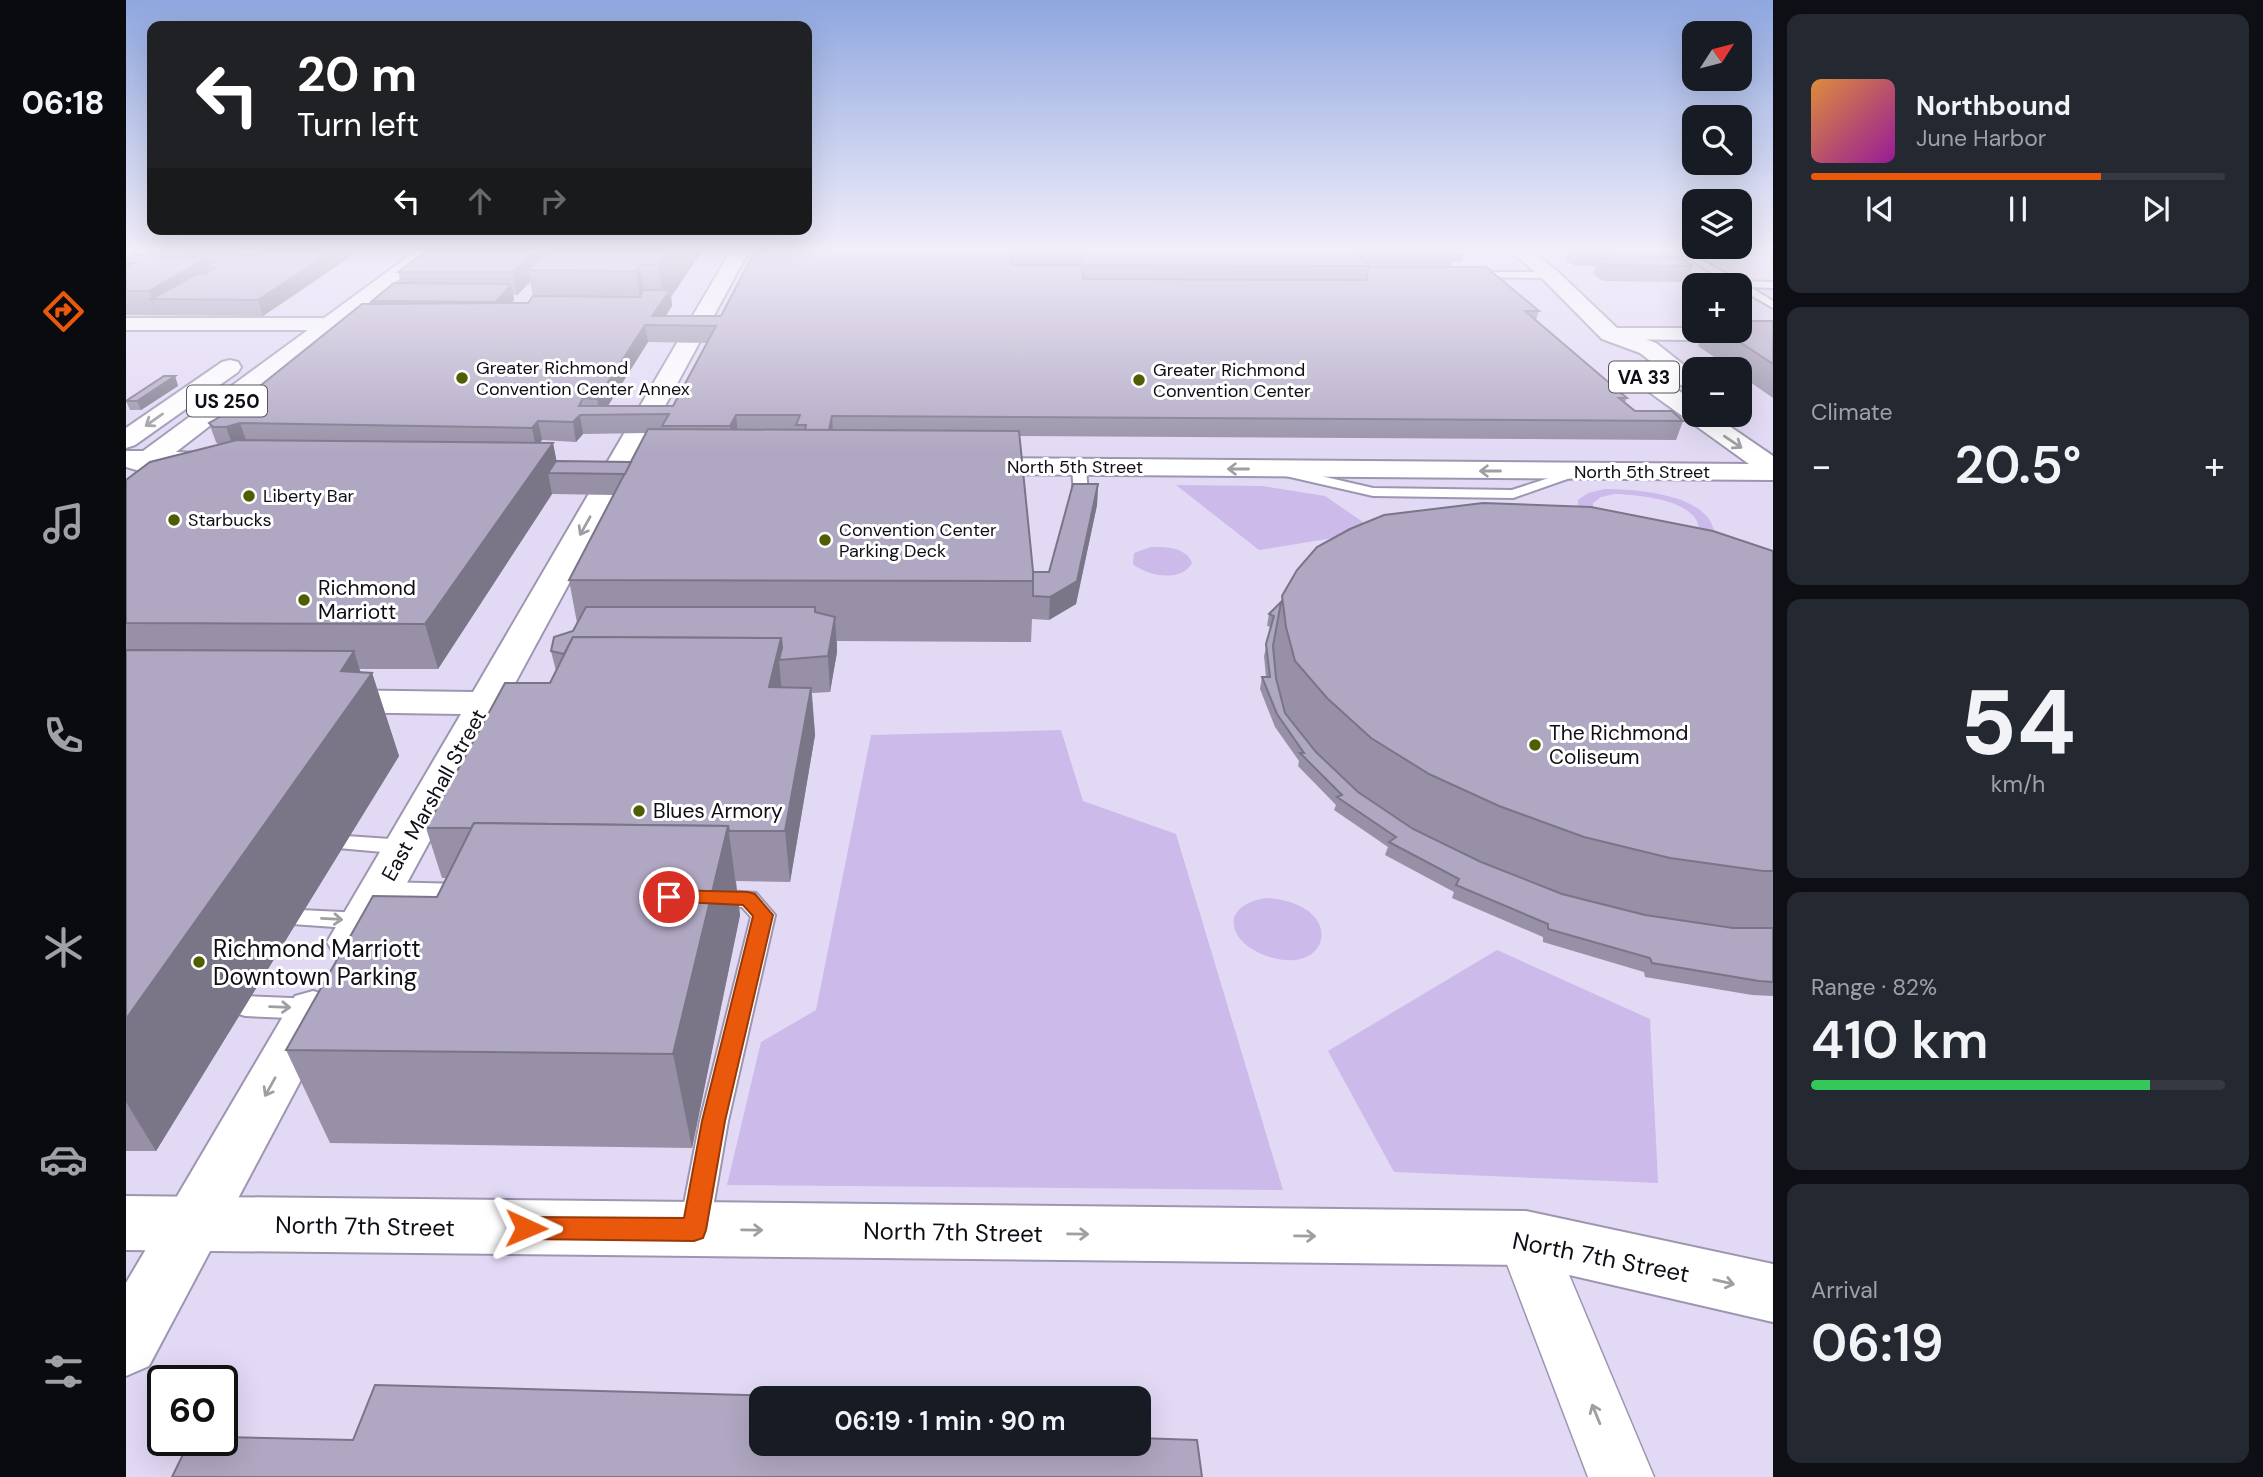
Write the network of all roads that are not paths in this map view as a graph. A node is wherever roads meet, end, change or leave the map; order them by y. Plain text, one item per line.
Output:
1 (319, 316) edge
2 (321, 316) edge
3 (704, 316) edge
4 (1592, 316) edge
5 (126, 324) edge
6 (290, 324) junction
7 (1611, 334) junction
8 (1773, 335) edge
9 (1674, 369) junction
10 (1682, 369) edge
11 (1682, 375) edge
12 (1751, 427) edge
13 (126, 440) edge
14 (1773, 443) edge
15 (138, 458) edge
16 (242, 460) edge
17 (946, 466) edge
18 (1079, 467) junction
19 (1773, 470) edge
20 (126, 477) edge
21 (1077, 531) edge
22 (301, 701) edge
23 (485, 703) junction
24 (346, 843) dead end
25 (405, 846) junction
26 (486, 892) edge
27 (693, 897) edge
28 (372, 905) junction
29 (300, 918) dead end
30 (245, 1006) dead end
31 (314, 1009) junction
32 (126, 1223) edge
33 (194, 1224) junction
34 (694, 1230) junction
35 (1526, 1238) junction
36 (1773, 1293) edge
37 (126, 1344) edge
38 (1621, 1477) edge

1 - 6 main road
2 - 15 main road, US 250
3 -> 23 main road, East Marshall Street
4 - 7 main road, VA 33
5 - 6 main road
6 -> 13 main road, US 250
7 - 8 main road
7 - 9 main road, VA 33
7 -> 19 main road, VA 33
9 - 10 lane
9 - 11 main road, VA 33
12 - 14 main road
15 - 16 main road
15 - 20 main road, US 250
17 - 18 main road, North 5th Street
19 -> 18 main road, North 5th Street
18 - 21 lane
22 - 23 main road
23 - 25 main road, East Marshall Street
24 - 25 lane
25 - 28 main road, East Marshall Street
26 - 28 lane
27 - 34 lane
29 -> 28 lane
28 - 31 main road, East Marshall Street
30 -> 31 lane
31 -> 33 main road, East Marshall Street
32 - 33 main road, North 7th Street
33 - 34 main road, North 7th Street
33 - 37 main road, East Marshall Street
34 -> 35 main road, North 7th Street
35 -> 36 main road, North 7th Street
38 -> 35 street

